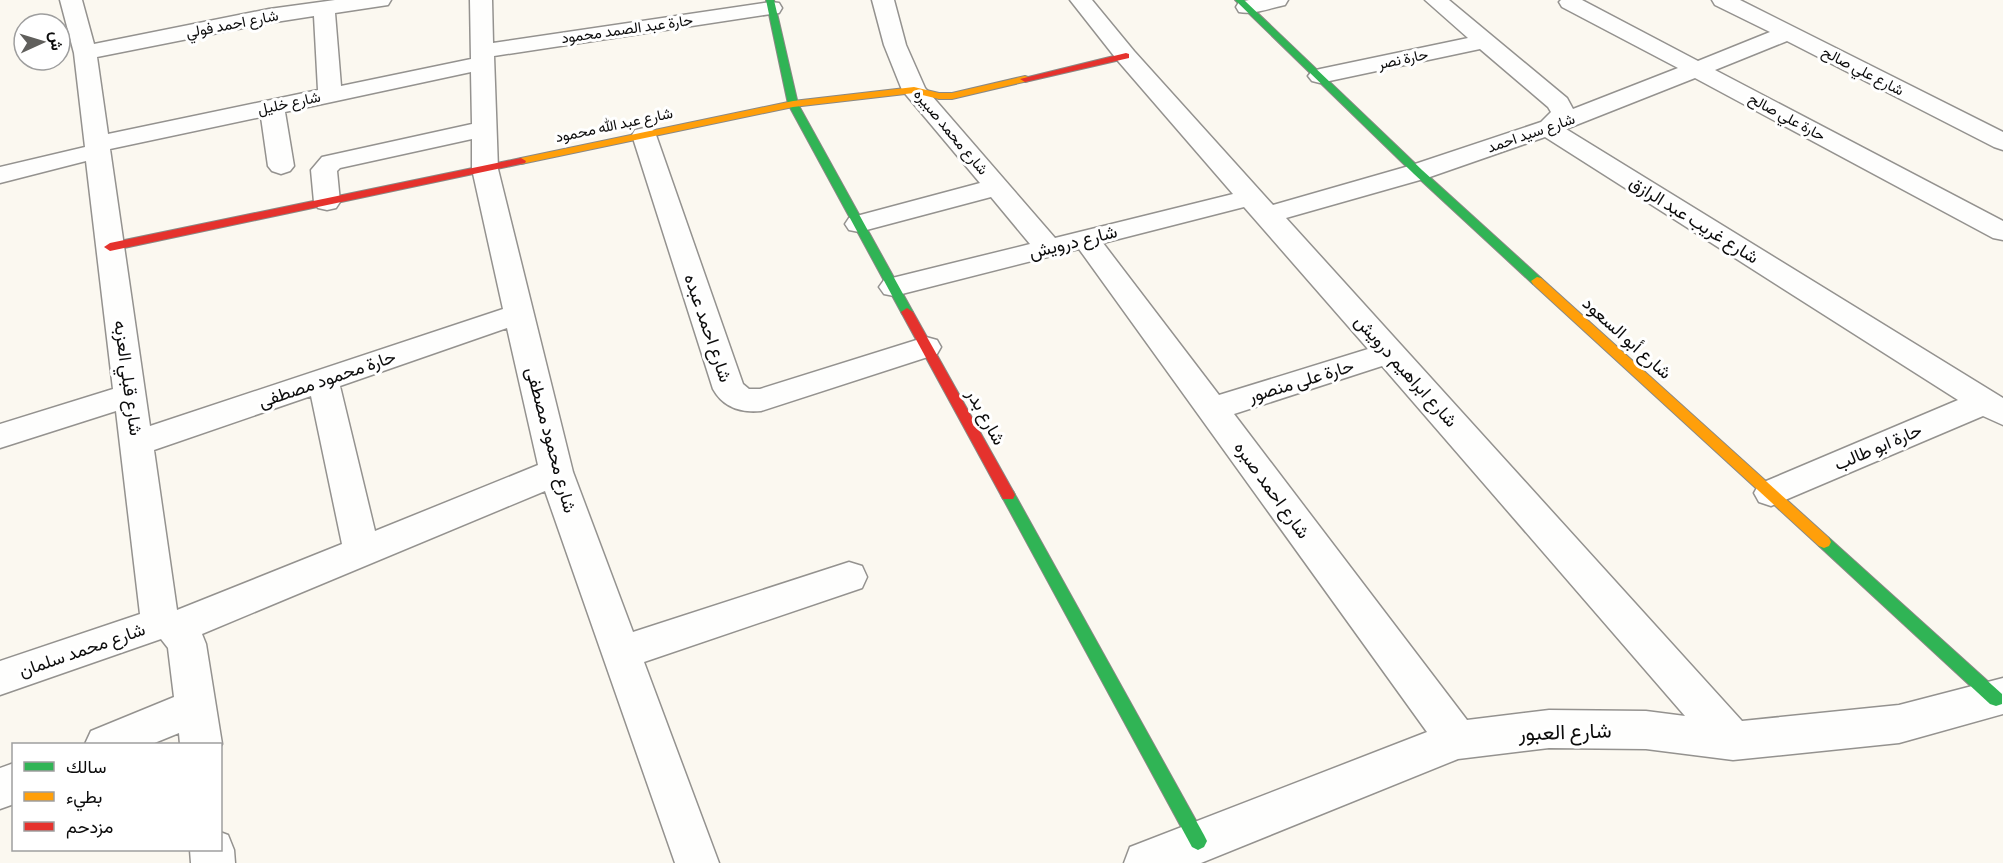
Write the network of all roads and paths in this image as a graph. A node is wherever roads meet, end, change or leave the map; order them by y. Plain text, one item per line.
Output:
1 (71, 0) edge
2 (380, 0) edge
3 (481, 0) edge
4 (883, 0) edge
5 (1081, 0) edge
6 (1277, 0) edge
7 (1436, 0) edge
8 (1723, 0) edge
9 (1570, 2) dead end
10 (1243, 3) edge
11 (771, 4) edge
12 (268, 8) edge
13 (324, 8) junction
14 (1788, 33) junction
15 (1486, 41) junction
16 (85, 53) junction
17 (1126, 56) junction
18 (482, 57) junction
19 (1698, 70) junction
20 (1320, 76) junction
21 (914, 90) junction
22 (330, 95) junction
23 (793, 104) junction
24 (272, 107) junction
25 (1552, 126) junction
26 (484, 129) junction
27 (644, 135) junction
28 (2003, 142) edge
29 (97, 147) junction
30 (281, 166) dead end
31 (484, 169) junction
32 (1418, 172) junction
33 (0, 175) edge
34 (997, 187) junction
35 (327, 202) junction
36 (1260, 206) junction
37 (859, 224) junction
38 (2003, 232) edge
39 (1086, 238) junction
40 (110, 247) junction
41 (1049, 248) junction
42 (894, 286) junction
43 (518, 314) junction
44 (926, 347) junction
45 (1390, 354) junction
46 (323, 380) junction
47 (130, 395) junction
48 (1994, 408) edge
49 (1213, 410) junction
50 (0, 436) edge
51 (136, 443) junction
52 (556, 472) junction
53 (1771, 493) junction
54 (362, 552) junction
55 (849, 577) dead end
56 (170, 625) junction
57 (621, 653) junction
58 (0, 678) edge
59 (1999, 697) edge
60 (199, 726) edge
61 (1457, 740) junction
62 (1733, 741) junction
63 (111, 743) edge
64 (1198, 841) junction
65 (698, 863) edge
66 (1146, 863) edge

1 - 16 street, شارع قبلي العزبه
2 - 13 street, شارع احمد فولي
3 - 18 street, شارع محمود مصطفى
4 - 21 street, شارع محمد صبيره
5 - 17 street, شارع ابراهيم درويش
6 - 10 street
7 - 15 street
8 - 14 street, شارع علي صالح
9 - 19 street, حارة علي صالح
10 - 20 street, شارع أبو السعود
11 - 18 street, حارة عبد الصمد محمود
11 - 23 street, شارع بدر
12 - 13 street, شارع احمد فولي
12 - 16 street, شارع احمد فولي
13 - 22 street
14 - 19 street, شارع سيد احمد
14 - 28 street, شارع علي صالح
15 - 20 street, حارة نصر
15 - 25 street
16 - 29 street, شارع قبلي العزبه
17 - 21 street, شارع عبد الله محمود
17 - 36 street, شارع ابراهيم درويش
18 - 22 street, شارع خليل
18 - 26 street, شارع محمود مصطفى
19 - 25 street, شارع سيد احمد
19 - 38 street, حارة علي صالح
20 - 32 street, شارع أبو السعود
21 - 23 street, شارع عبد الله محمود
21 - 34 street, شارع محمد صبيره
22 - 24 street, شارع خليل
23 - 27 street, شارع عبد الله محمود
23 - 37 street, شارع بدر
24 - 29 street, شارع خليل
24 - 30 street
25 - 32 street, شارع سيد احمد
25 - 48 street, شارع غريب عبد الرازق
26 - 31 street, شارع محمود مصطفى
26 - 35 street
27 - 31 street, شارع عبد الله محمود
27 - 44 street, شارع احمد عبده
29 - 33 street, شارع خليل
29 - 40 street, شارع قبلي العزبه
31 - 35 street, شارع عبد الله محمود
31 - 43 street, شارع محمود مصطفى
32 - 36 street, شارع سيد احمد
32 - 53 street, شارع أبو السعود
34 - 37 street
34 - 41 street, شارع محمد صبيره
35 - 40 street, شارع عبد الله محمود
36 - 39 street, شارع درويش
36 - 45 street, شارع ابراهيم درويش
37 - 42 street, شارع بدر
39 - 41 street, شارع درويش
39 - 49 street, شارع احمد صبره
40 - 47 street, شارع قبلي العزبه
41 - 42 street, شارع درويش
42 - 44 street, شارع بدر
43 - 46 street, حارة محمود مصطفى
43 - 52 street, شارع محمود مصطفى
44 - 64 street, شارع بدر
45 - 49 street, حارة على منصور
45 - 62 street, شارع ابراهيم درويش
46 - 51 street, حارة محمود مصطفى
46 - 54 street
47 - 50 street
47 - 51 street, شارع قبلي العزبه
48 - 53 street, حارة ابو طالب
49 - 61 street, شارع احمد صبره
51 - 56 street, شارع قبلي العزبه
52 - 54 street, شارع محمد سلمان
52 - 57 street, شارع محمود مصطفى
53 - 59 street, شارع أبو السعود
54 - 56 street, شارع محمد سلمان
55 - 57 street
56 - 58 street, شارع محمد سلمان
56 - 60 street, شارع قبلي العزبه
57 - 65 street, شارع محمود مصطفى
59 - 62 street, شارع العبور
60 - 63 street
61 - 62 street, شارع العبور
61 - 64 street, شارع العبور
64 - 66 street, شارع العبور

